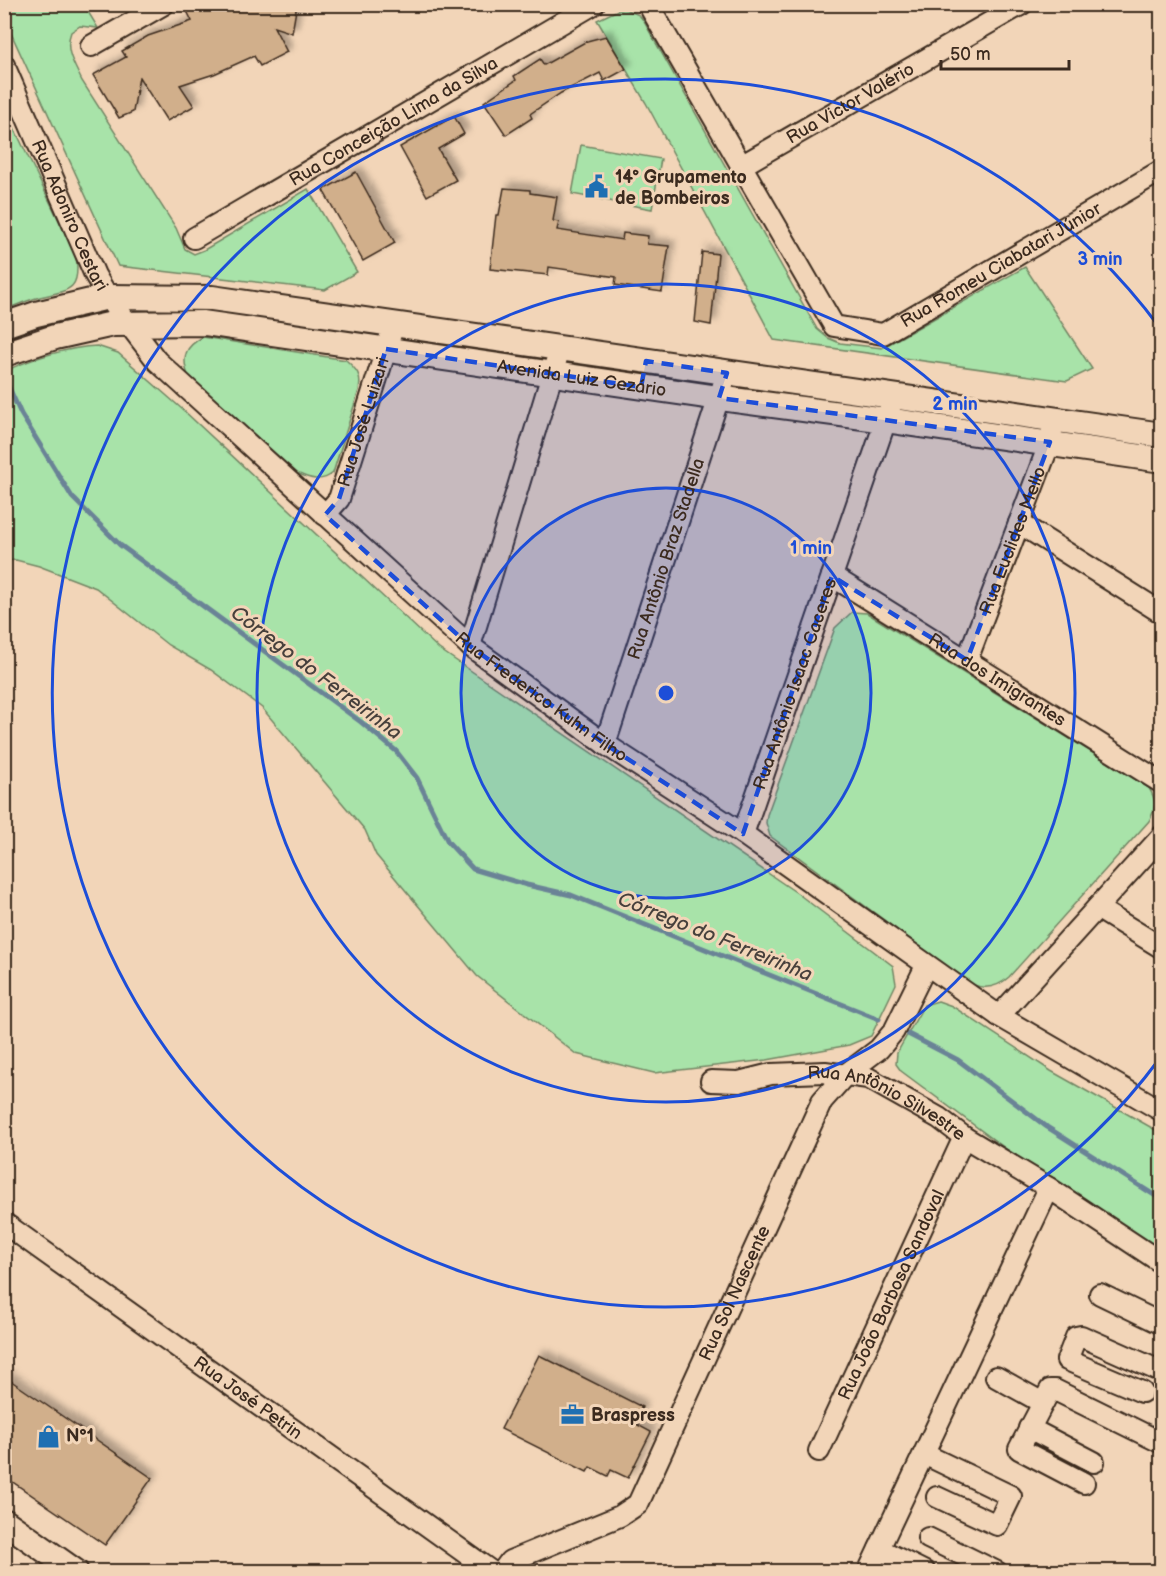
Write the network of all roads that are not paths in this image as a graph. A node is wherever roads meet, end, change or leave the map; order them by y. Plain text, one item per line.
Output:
1 (164, 4) edge
2 (594, 4) edge
3 (648, 4) edge
4 (1022, 4) edge
5 (91, 46) dead end
6 (4, 65) edge
7 (741, 166) junction
8 (1161, 170) edge
9 (194, 238) dead end
10 (108, 297) junction
11 (128, 324) junction
12 (394, 324) junction
13 (4, 325) edge
14 (560, 348) junction
15 (386, 349) junction
16 (4, 354) edge
17 (646, 361) junction
18 (727, 373) junction
19 (552, 374) junction
20 (640, 387) junction
21 (719, 398) junction
22 (890, 408) junction
23 (1052, 431) junction
24 (1161, 435) edge
25 (1161, 460) edge
26 (325, 514) junction
27 (1019, 523) junction
28 (832, 576) junction
29 (1161, 613) edge
30 (470, 646) junction
31 (967, 660) junction
32 (605, 744) junction
33 (1161, 783) edge
34 (743, 834) junction
35 (1161, 836) edge
36 (1097, 908) junction
37 (1161, 948) edge
38 (926, 966) junction
39 (999, 1016) junction
40 (846, 1074) junction
41 (711, 1081) dead end
42 (1161, 1112) edge
43 (964, 1137) junction
44 (1049, 1188) junction
45 (4, 1223) edge
46 (1161, 1263) edge
47 (1100, 1293) dead end
48 (1161, 1324) edge
49 (1161, 1372) edge
50 (996, 1377) dead end
51 (1142, 1392) dead end
52 (1043, 1403) junction
53 (1029, 1428) junction
54 (1161, 1443) edge
55 (819, 1451) dead end
56 (924, 1454) junction
57 (1094, 1462) dead end
58 (1084, 1483) dead end
59 (937, 1497) dead end
60 (4, 1521) edge
61 (928, 1538) dead end
62 (879, 1549) junction
63 (76, 1572) edge
64 (492, 1572) edge
65 (502, 1572) edge
66 (868, 1572) edge
67 (925, 1572) edge
68 (997, 1572) edge

1 - 5 street
2 - 9 street, Rua Conceição Lima da Silva
3 - 7 street
4 - 7 street, Rua Victor Valério
6 - 10 street, Rua Adoniro Cestari
7 - 8 street, Rua Romeu Ciabatari Júnior
10 - 11 street, Rua Adoniro Cestari
10 - 12 street, Avenida Luiz Cezário
10 - 13 street, Avenida Luiz Cezário
11 - 15 street, Avenida Luiz Cezário
11 - 16 street, Avenida Luiz Cezário
11 - 26 street, Rua Frederico Kuhn Filho
12 - 14 street, Avenida Luiz Cezário
12 - 15 street, Rua José Luizari
14 - 17 street, Avenida Luiz Cezário
14 - 19 street
15 - 19 street, Avenida Luiz Cezário
15 - 26 street, Rua José Luizari
17 - 18 street, Avenida Luiz Cezário
17 - 20 street
18 - 21 street, Rua Antônio Braz Stadella
18 - 22 street, Avenida Luiz Cezário
19 - 20 street, Avenida Luiz Cezário
19 - 30 street
20 - 21 street, Avenida Luiz Cezário
21 - 22 street, Avenida Luiz Cezário
21 - 32 street, Rua Antônio Braz Stadella
22 - 23 street, Avenida Luiz Cezário
22 - 28 street, Rua Antônio Isaac Caceres
23 - 24 street, Avenida Luiz Cezário
23 - 25 street, Avenida Luiz Cezário
23 - 27 street, Rua Euclides Mello
26 - 30 street, Rua Frederico Kuhn Filho
27 - 29 street
27 - 31 street, Rua Euclides Mello
28 - 31 street, Rua dos Imigrantes
28 - 34 street, Rua Antônio Isaac Caceres
30 - 32 street, Rua Frederico Kuhn Filho
31 - 33 street, Rua dos Imigrantes
32 - 34 street, Rua Frederico Kuhn Filho
34 - 38 street, Rua Frederico Kuhn Filho
35 - 36 street
36 - 37 street
36 - 39 street
38 - 39 street, Rua Frederico Kuhn Filho
38 - 40 street, Rua Sol Nascente
39 - 42 street, Rua Frederico Kuhn Filho
40 - 41 street, Rua Antônio Silvestre
40 - 43 street, Rua Antônio Silvestre
40 - 65 street, Rua Sol Nascente
43 - 44 street, Rua Antônio Silvestre
43 - 55 street, Rua João Barbosa Sandoval
44 - 46 street, Rua Antônio Silvestre
44 - 56 street
45 - 64 street, Rua José Petrin
47 - 48 street
49 - 51 street
50 - 52 street
52 - 53 street
52 - 54 street
53 - 57 street
53 - 58 street
56 - 59 street
56 - 62 street
60 - 63 street
61 - 68 street
62 - 66 street
62 - 67 street

